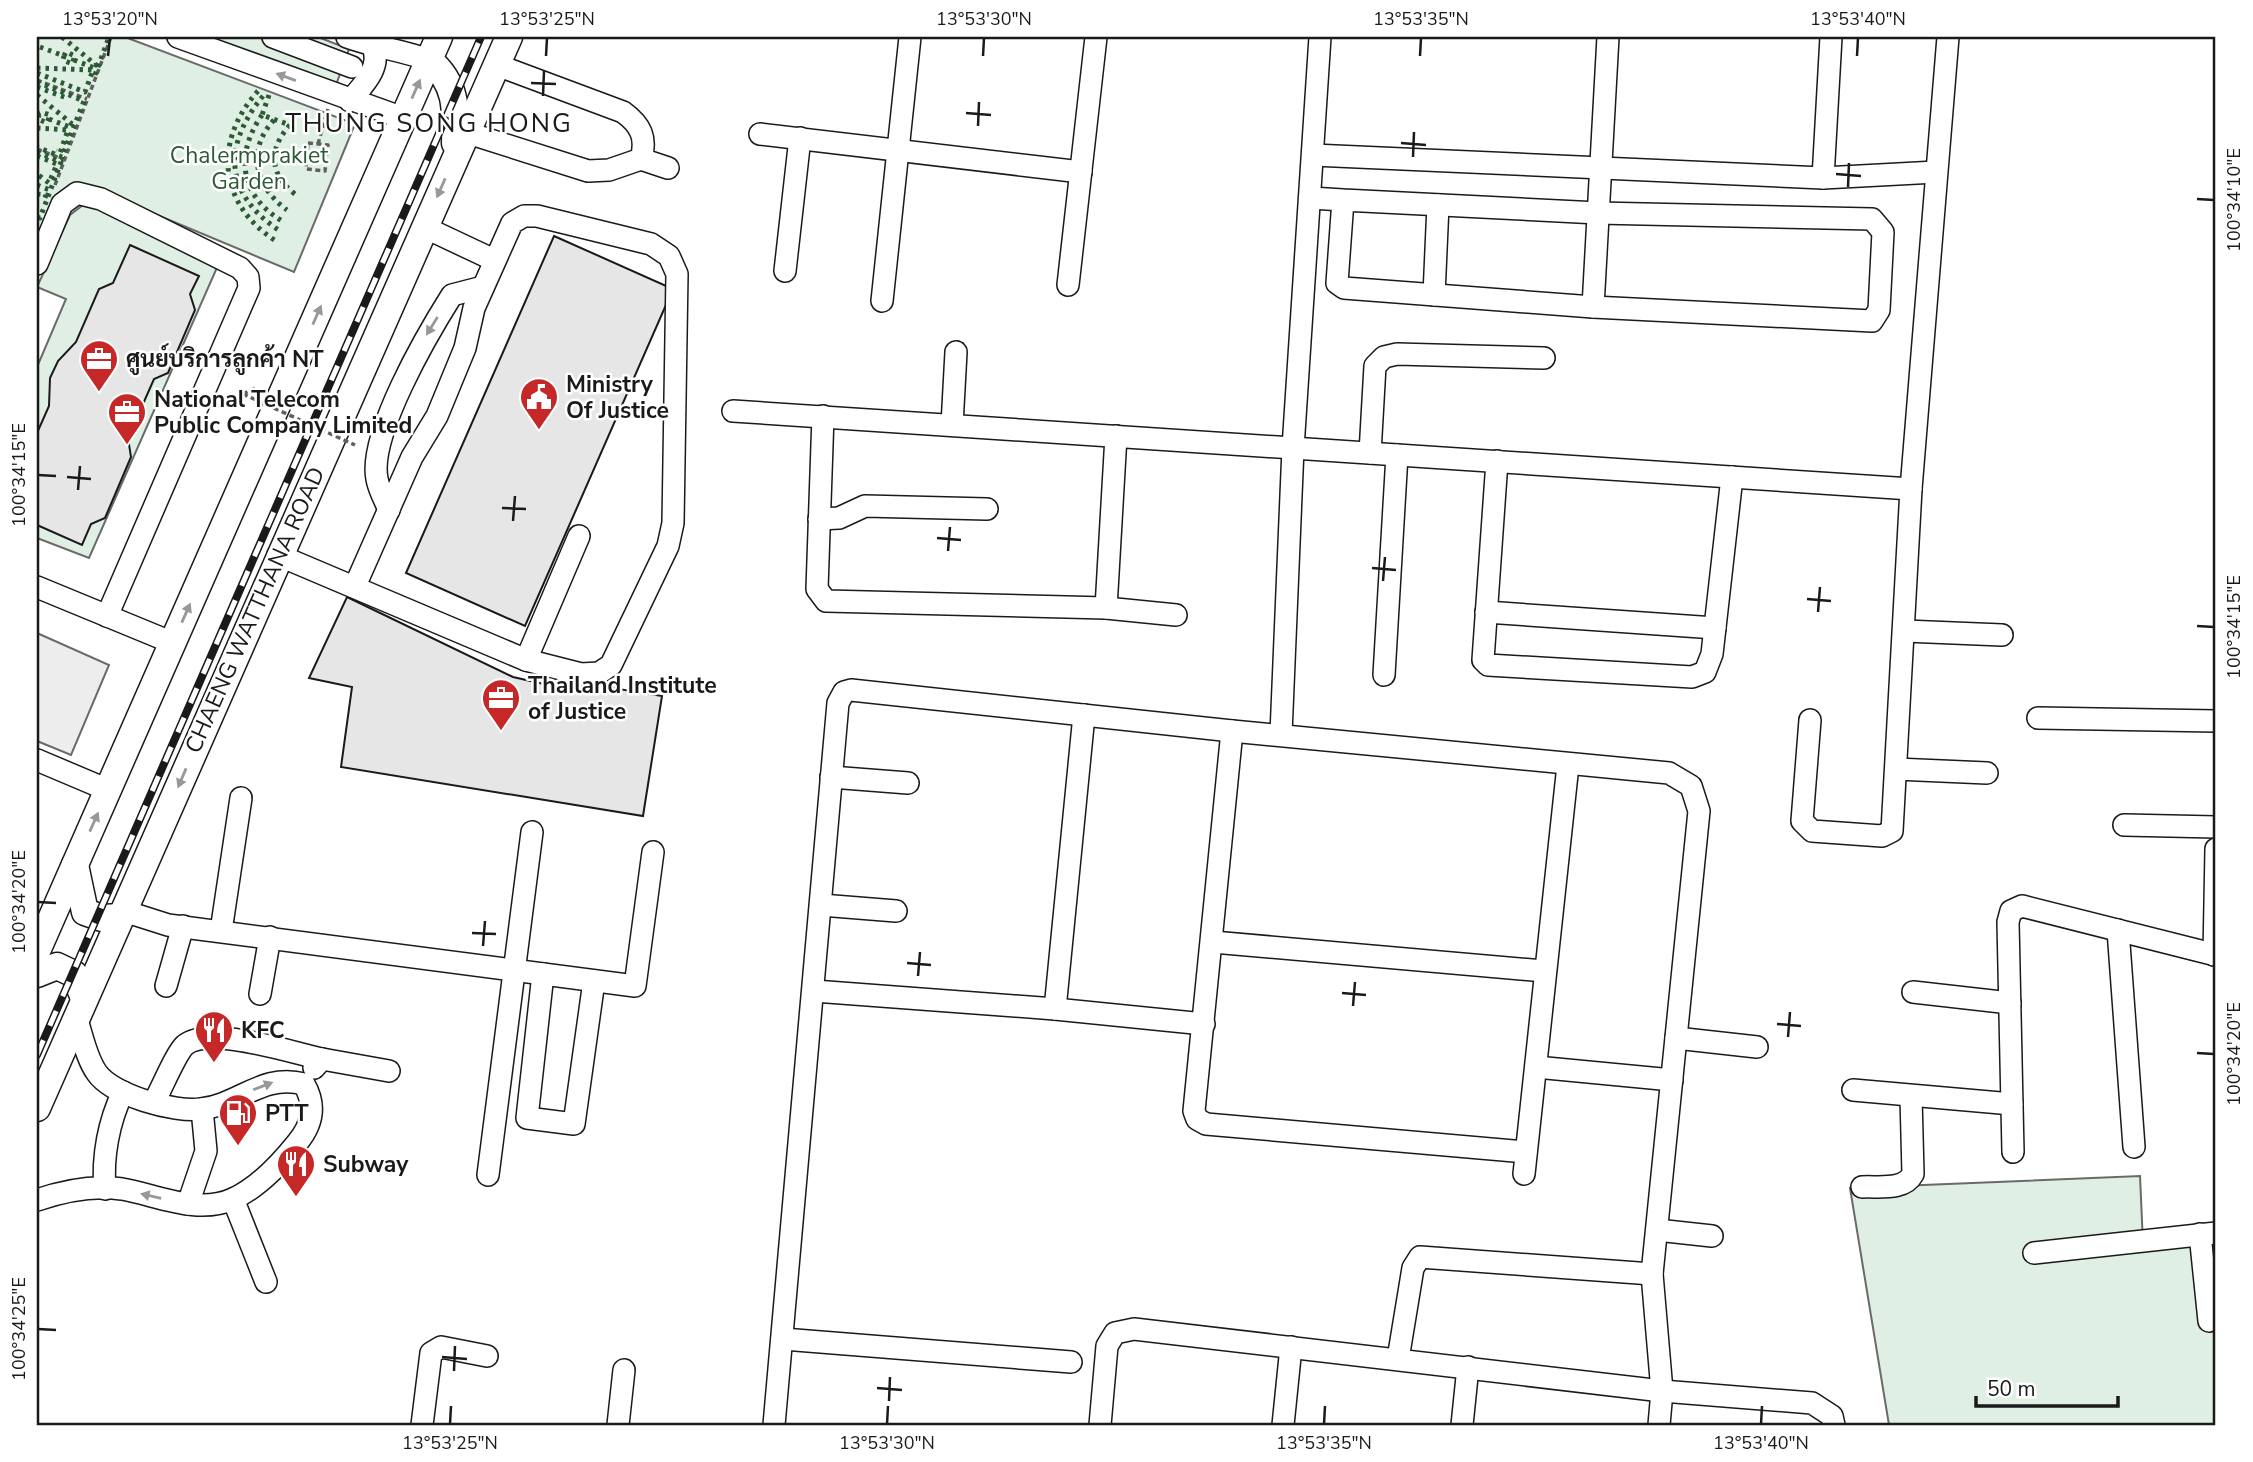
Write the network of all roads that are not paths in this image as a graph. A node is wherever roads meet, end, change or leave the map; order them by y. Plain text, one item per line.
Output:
1 (178, 37) edge
2 (273, 37) edge
3 (347, 37) edge
4 (509, 37) edge
5 (910, 37) edge
6 (1096, 37) edge
7 (1320, 37) edge
8 (1608, 37) edge
9 (1831, 37) edge
10 (1948, 37) edge
11 (373, 47) junction
12 (434, 48) edge
13 (497, 65) junction
14 (352, 67) dead end
15 (349, 101) junction
16 (403, 118) junction
17 (465, 132) junction
18 (760, 134) dead end
19 (800, 138) junction
20 (898, 149) junction
21 (1313, 155) junction
22 (454, 159) junction
23 (641, 159) junction
24 (668, 168) dead end
25 (1600, 170) junction
26 (1081, 172) junction
27 (1936, 172) junction
28 (1823, 178) junction
29 (1311, 198) junction
30 (1343, 200) junction
31 (1438, 205) junction
32 (1598, 213) junction
33 (424, 228) junction
34 (494, 260) junction
35 (37, 264) edge
36 (785, 271) dead end
37 (1068, 285) dead end
38 (482, 287) junction
39 (1434, 295) junction
40 (882, 301) dead end
41 (1593, 307) junction
42 (956, 352) dead end
43 (1544, 358) dead end
44 (733, 411) dead end
45 (822, 416) junction
46 (952, 425) junction
47 (1116, 436) junction
48 (1293, 448) junction
49 (1370, 453) junction
50 (1397, 454) junction
51 (1497, 461) junction
52 (1732, 477) junction
53 (1911, 489) junction
54 (987, 509) dead end
55 (388, 510) junction
56 (819, 519) junction
57 (579, 536) dead end
58 (278, 555) junction
59 (355, 586) junction
60 (37, 587) edge
61 (1106, 608) junction
62 (1486, 612) junction
63 (1176, 615) dead end
64 (107, 616) junction
65 (1715, 628) junction
66 (1905, 631) junction
67 (2002, 635) dead end
68 (173, 643) junction
69 (526, 660) junction
70 (1384, 675) dead end
71 (1084, 715) junction
72 (2038, 718) dead end
73 (1810, 720) dead end
74 (2216, 721) edge
75 (1232, 731) junction
76 (1280, 734) junction
77 (37, 760) edge
78 (1568, 765) junction
79 (1896, 769) junction
80 (1987, 773) dead end
81 (831, 776) junction
82 (908, 783) dead end
83 (108, 790) junction
84 (241, 798) dead end
85 (2124, 825) dead end
86 (2216, 827) edge
87 (532, 832) dead end
88 (2216, 849) edge
89 (653, 852) dead end
90 (75, 865) junction
91 (821, 905) junction
92 (895, 911) dead end
93 (122, 914) junction
94 (183, 926) junction
95 (2118, 930) junction
96 (221, 931) junction
97 (270, 937) junction
98 (1213, 943) junction
99 (37, 951) edge
100 (2215, 955) edge
101 (514, 970) junction
102 (1544, 971) junction
103 (37, 974) edge
104 (543, 974) junction
105 (594, 981) junction
106 (166, 986) dead end
107 (814, 991) junction
108 (1913, 992) dead end
109 (260, 994) dead end
110 (2010, 1003) junction
111 (80, 1008) junction
112 (1055, 1009) junction
113 (1204, 1024) junction
114 (1676, 1038) junction
115 (1757, 1047) dead end
116 (322, 1059) junction
117 (1535, 1067) junction
118 (389, 1072) dead end
119 (1672, 1080) junction
120 (304, 1084) junction
121 (1853, 1090) dead end
122 (123, 1092) junction
123 (1911, 1097) junction
124 (154, 1102) junction
125 (2012, 1104) junction
126 (37, 1108) edge
127 (202, 1110) junction
128 (2134, 1147) dead end
129 (1526, 1152) junction
130 (2013, 1152) dead end
131 (1524, 1174) dead end
132 (488, 1175) dead end
133 (1862, 1187) dead end
134 (105, 1189) junction
135 (233, 1199) junction
136 (37, 1200) edge
137 (188, 1204) junction
138 (1657, 1230) junction
139 (2208, 1233) edge
140 (1712, 1236) dead end
141 (2034, 1253) dead end
142 (1652, 1273) junction
143 (266, 1282) dead end
144 (2209, 1321) dead end
145 (783, 1339) junction
146 (1291, 1347) junction
147 (487, 1356) dead end
148 (1398, 1359) junction
149 (1070, 1362) dead end
150 (1468, 1367) junction
151 (624, 1370) dead end
152 (1662, 1391) junction
153 (422, 1425) edge
154 (618, 1425) edge
155 (774, 1425) edge
156 (1100, 1425) edge
157 (1283, 1425) edge
158 (1462, 1425) edge
159 (1659, 1425) edge
160 (1834, 1425) edge

15 -> 1 street
2 - 14 street
3 - 11 street
4 - 13 main road, CHAENG WATTHANA ROAD
5 - 20 street
6 - 26 street
7 - 21 street
8 - 25 street
9 - 28 street
10 - 27 street
11 - 12 street
11 - 15 street
16 -> 12 main road
12 - 22 main road
13 - 17 main road, CHAENG WATTHANA ROAD
13 - 23 street
15 - 16 street
68 -> 16 main road
17 - 22 main road, CHAENG WATTHANA ROAD
17 - 23 street
18 - 19 street
19 - 20 street
19 - 36 street
20 - 26 street
20 - 40 street
21 - 25 street
21 - 29 street
22 -> 33 main road, CHAENG WATTHANA ROAD
23 - 24 street
25 - 28 street
25 - 32 street
26 - 37 street
27 - 28 street
27 - 53 street
29 - 30 street
29 - 48 street
30 - 31 street
30 - 39 street
31 - 32 street
31 - 39 street
32 - 41 street
32 - 41 street
33 - 34 street
33 - 58 main road, CHAENG WATTHANA ROAD
34 - 38 street
34 - 69 street
35 - 64 street
38 - 55 street
38 -> 55 street
39 - 41 street
42 - 46 street
43 - 49 street
44 - 45 street
45 - 46 street
45 - 56 street
46 - 47 street
47 - 48 street
47 - 61 street
48 - 49 street
48 - 76 street
49 - 50 street
50 - 51 street
50 - 70 street
51 - 52 street
51 - 62 street
52 - 53 street
52 - 65 street
53 - 66 street
54 - 56 street
55 - 59 street
56 - 61 street
57 - 69 street
58 - 59 street
58 -> 93 main road, CHAENG WATTHANA ROAD
59 - 69 street
60 - 64 street
61 - 63 street
62 - 65 street
62 - 65 street
64 - 68 street
66 - 67 street
66 - 79 street
68 - 83 main road
71 - 75 street
71 - 81 street
71 - 112 street
72 - 74 street
73 - 79 street
75 - 76 street
75 - 98 street
76 - 78 street
77 - 83 street
78 - 102 street
78 - 114 street
79 - 80 street
81 - 82 street
81 - 91 street
90 -> 83 main road
84 - 96 street
85 - 86 street
87 - 101 street
88 - 100 street
89 - 105 street
90 - 93 main road
90 - 99 main road
91 - 92 street
91 - 107 street
93 - 94 street
93 - 111 main road, CHAENG WATTHANA ROAD
94 - 96 street
94 - 106 street
95 - 100 street
95 - 110 street
95 - 128 street
96 - 97 street
97 - 101 street
97 - 109 street
98 - 102 street
98 - 113 street
101 - 104 street
101 - 132 street
102 - 117 street
103 - 111 main road
104 - 105 street
104 - 105 street
107 - 112 street
107 - 145 street
108 - 110 street
110 - 125 street
111 - 122 street
111 - 126 main road, CHAENG WATTHANA ROAD
112 - 113 street
113 - 129 street
114 - 115 street
114 - 119 street
116 - 118 street
116 - 120 street
116 - 124 street
117 - 119 street
117 - 129 street
119 - 138 street
127 -> 120 street
120 - 135 street
121 - 123 street
122 - 124 street
122 - 134 street
123 - 125 street
123 - 133 street
124 - 127 street
125 - 130 street
127 - 137 street
129 - 131 street
134 - 136 street
137 -> 134 street
135 - 137 street
135 - 143 street
138 - 140 street
138 - 142 street
139 - 141 street
139 - 144 street
142 - 148 street
142 - 152 street
145 - 149 street
145 - 155 street
146 - 148 street
146 - 156 street
146 - 157 street
147 - 153 street
148 - 150 street
150 - 152 street
150 - 158 street
151 - 154 street
152 - 159 street
152 - 160 street

